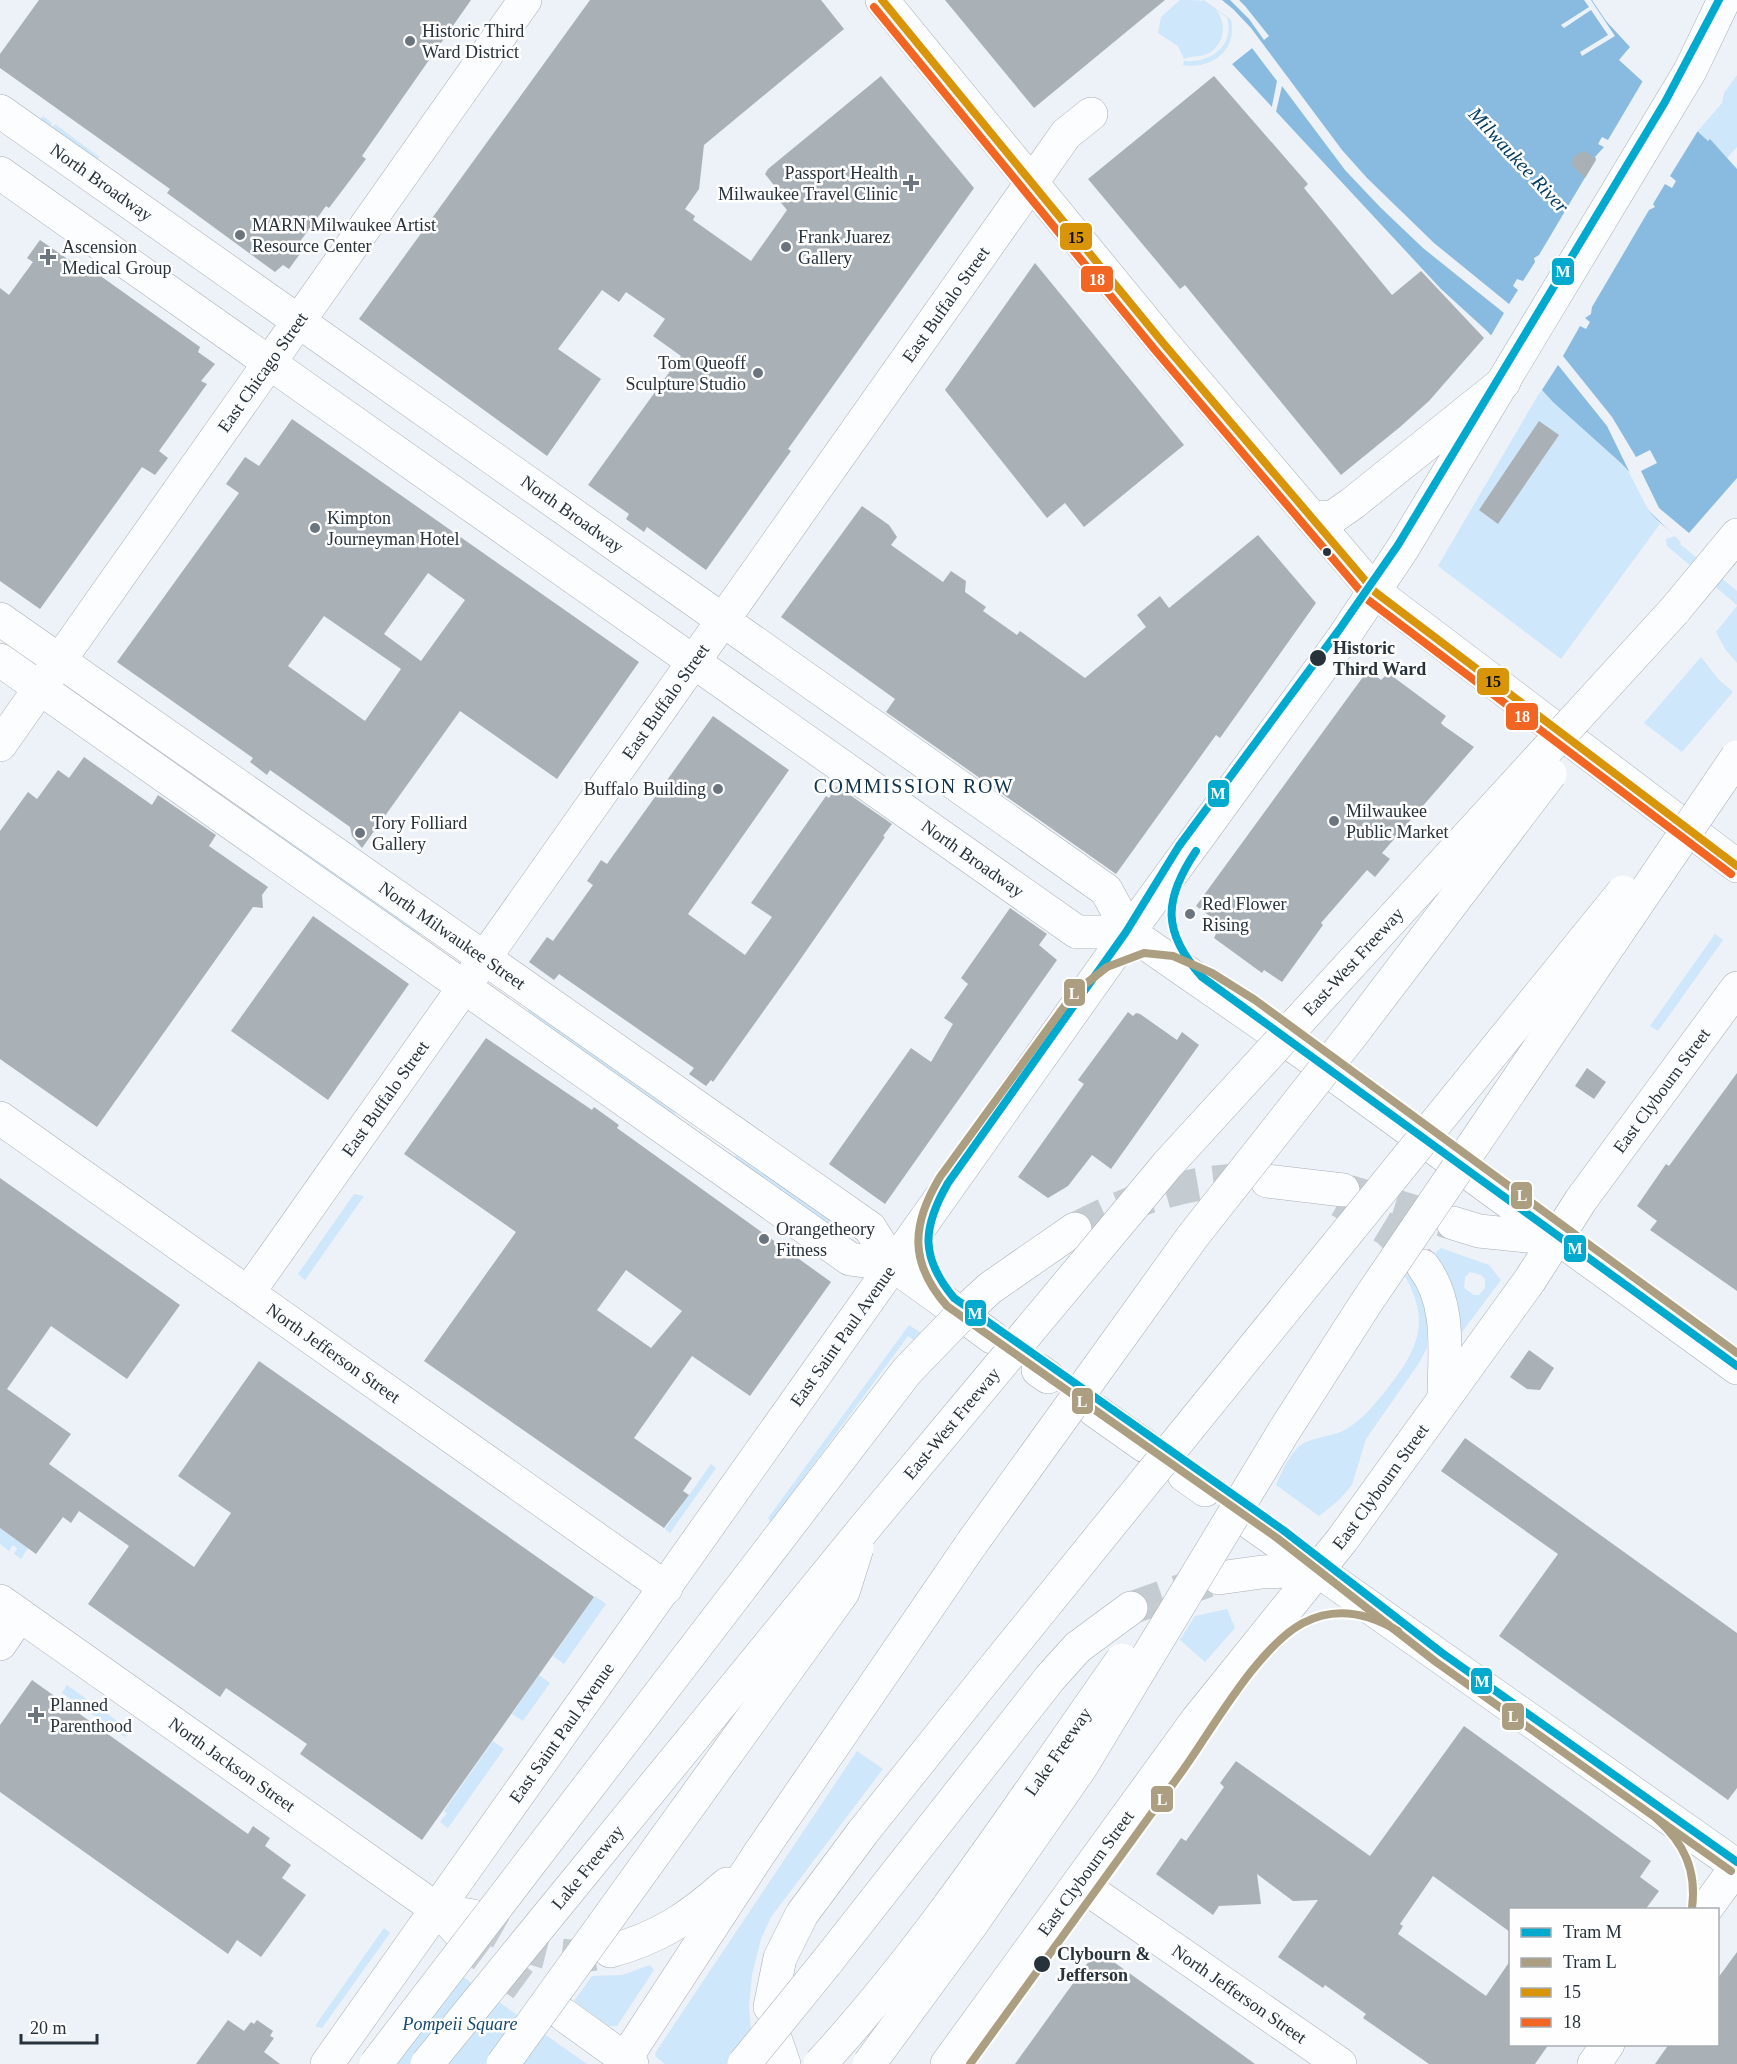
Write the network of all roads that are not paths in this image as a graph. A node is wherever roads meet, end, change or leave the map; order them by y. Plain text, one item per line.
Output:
1 (525, 0) edge
2 (882, 0) edge
3 (1724, 0) edge
4 (1737, 19) edge
5 (1690, 71) junction
6 (0, 111) edge
7 (1091, 114) dead end
8 (0, 173) edge
9 (1031, 183) junction
10 (298, 321) junction
11 (269, 362) junction
12 (1504, 382) junction
13 (1312, 518) junction
14 (1737, 535) edge
15 (1375, 592) junction
16 (1674, 611) junction
17 (0, 619) edge
18 (723, 620) junction
19 (0, 660) edge
20 (60, 661) junction
21 (694, 662) junction
22 (40, 688) junction
23 (0, 746) edge
24 (1737, 755) edge
25 (218, 771) junction
26 (198, 800) junction
27 (1737, 866) edge
28 (1129, 932) junction
29 (485, 958) junction
30 (465, 986) junction
31 (1737, 988) edge
32 (0, 1118) edge
33 (1282, 1183) tunnel mouth
34 (1339, 1194) tunnel mouth
35 (1453, 1223) tunnel mouth
36 (1069, 1233) tunnel mouth
37 (1556, 1239) junction
38 (893, 1265) junction
39 (1424, 1266) tunnel mouth
40 (248, 1293) junction
41 (972, 1322) dead end
42 (1737, 1368) edge
43 (1444, 1399) junction
44 (1094, 1410) dead end
45 (1284, 1431) junction
46 (1145, 1446) dead end
47 (1252, 1524) dead end
48 (862, 1532) junction
49 (1316, 1570) junction
50 (1219, 1578) tunnel mouth
51 (666, 1588) junction
52 (10, 1608) edge
53 (1131, 1608) tunnel mouth
54 (0, 1644) edge
55 (759, 1854) junction
56 (1737, 1866) edge
57 (1079, 1883) junction
58 (1707, 1908) edge
59 (457, 1920) junction
60 (610, 1951) tunnel mouth
61 (770, 2007) dead end
62 (564, 2015) tunnel mouth
63 (1607, 2046) edge
64 (626, 2062) edge
65 (327, 2064) edge
66 (376, 2064) edge
67 (427, 2064) edge
68 (503, 2064) edge
69 (744, 2064) edge
70 (820, 2064) edge
71 (868, 2064) edge
72 (947, 2064) edge
73 (1340, 2064) edge
74 (1594, 2064) edge

1 - 10 main road, East Chicago Street
2 - 9 main road
3 - 5 main road
4 - 5 main road
5 - 12 main road, East Saint Paul Avenue
6 - 10 main road, North Broadway
7 - 9 main road, East Buffalo Street
8 - 11 main road, North Broadway
9 - 13 main road
9 - 18 main road, East Buffalo Street
10 - 11 main road, East Chicago Street
10 - 18 main road, North Broadway
11 - 20 main road, East Chicago Street
11 - 21 main road, North Broadway
12 - 13 main road
12 - 15 main road, East Saint Paul Avenue
13 - 15 main road
14 - 16 main road, East-West Freeway
15 - 27 main road
15 - 28 main road, East Saint Paul Avenue
16 - 48 main road, East-West Freeway, bridge
16 - 55 main road, bridge
17 - 20 main road, North Milwaukee Street
18 - 21 main road, East Buffalo Street
18 - 28 main road, North Broadway
19 - 22 main road, North Milwaukee Street
20 - 22 main road, East Chicago Street
20 - 25 main road, North Milwaukee Street
21 - 28 main road, North Broadway
21 - 29 main road, East Buffalo Street
22 - 23 main road, East Chicago Street
22 - 26 main road, North Milwaukee Street
24 - 45 main road, bridge
24 - 61 main road, bridge
25 - 26 main road
25 - 29 main road, North Milwaukee Street
26 - 30 main road, North Milwaukee Street
28 - 37 main road, North Broadway
28 - 38 main road, East Saint Paul Avenue
29 - 30 main road, East Buffalo Street
29 - 38 main road, North Milwaukee Street
30 - 38 main road, North Milwaukee Street
30 - 40 main road, East Buffalo Street
31 - 37 main road, East Clybourn Street
32 - 40 main road, North Jefferson Street
33 - 34 main road
35 - 37 main road
36 - 66 main road, bridge
37 - 42 main road, North Broadway
37 - 43 main road, East Clybourn Street
38 - 41 main road, North Milwaukee Street
38 - 51 main road, East Saint Paul Avenue
39 - 43 main road
40 - 51 main road, North Jefferson Street
43 - 49 main road, East Clybourn Street
44 - 46 main road
45 - 70 main road, Lake Freeway, bridge
45 - 71 main road, bridge
47 - 49 main road
48 - 67 main road, Lake Freeway, bridge
48 - 68 main road, bridge
49 - 50 main road
49 - 56 main road
49 - 57 main road, East Clybourn Street
51 - 59 main road, East Saint Paul Avenue
52 - 54 main road
52 - 59 main road, North Jackson Street
53 - 69 main road, bridge
55 - 60 main road
55 - 64 main road
56 - 58 main road
57 - 72 main road, East Clybourn Street
57 - 73 main road, North Jefferson Street
59 - 65 main road, East Saint Paul Avenue
62 - 64 main road
63 - 74 main road

